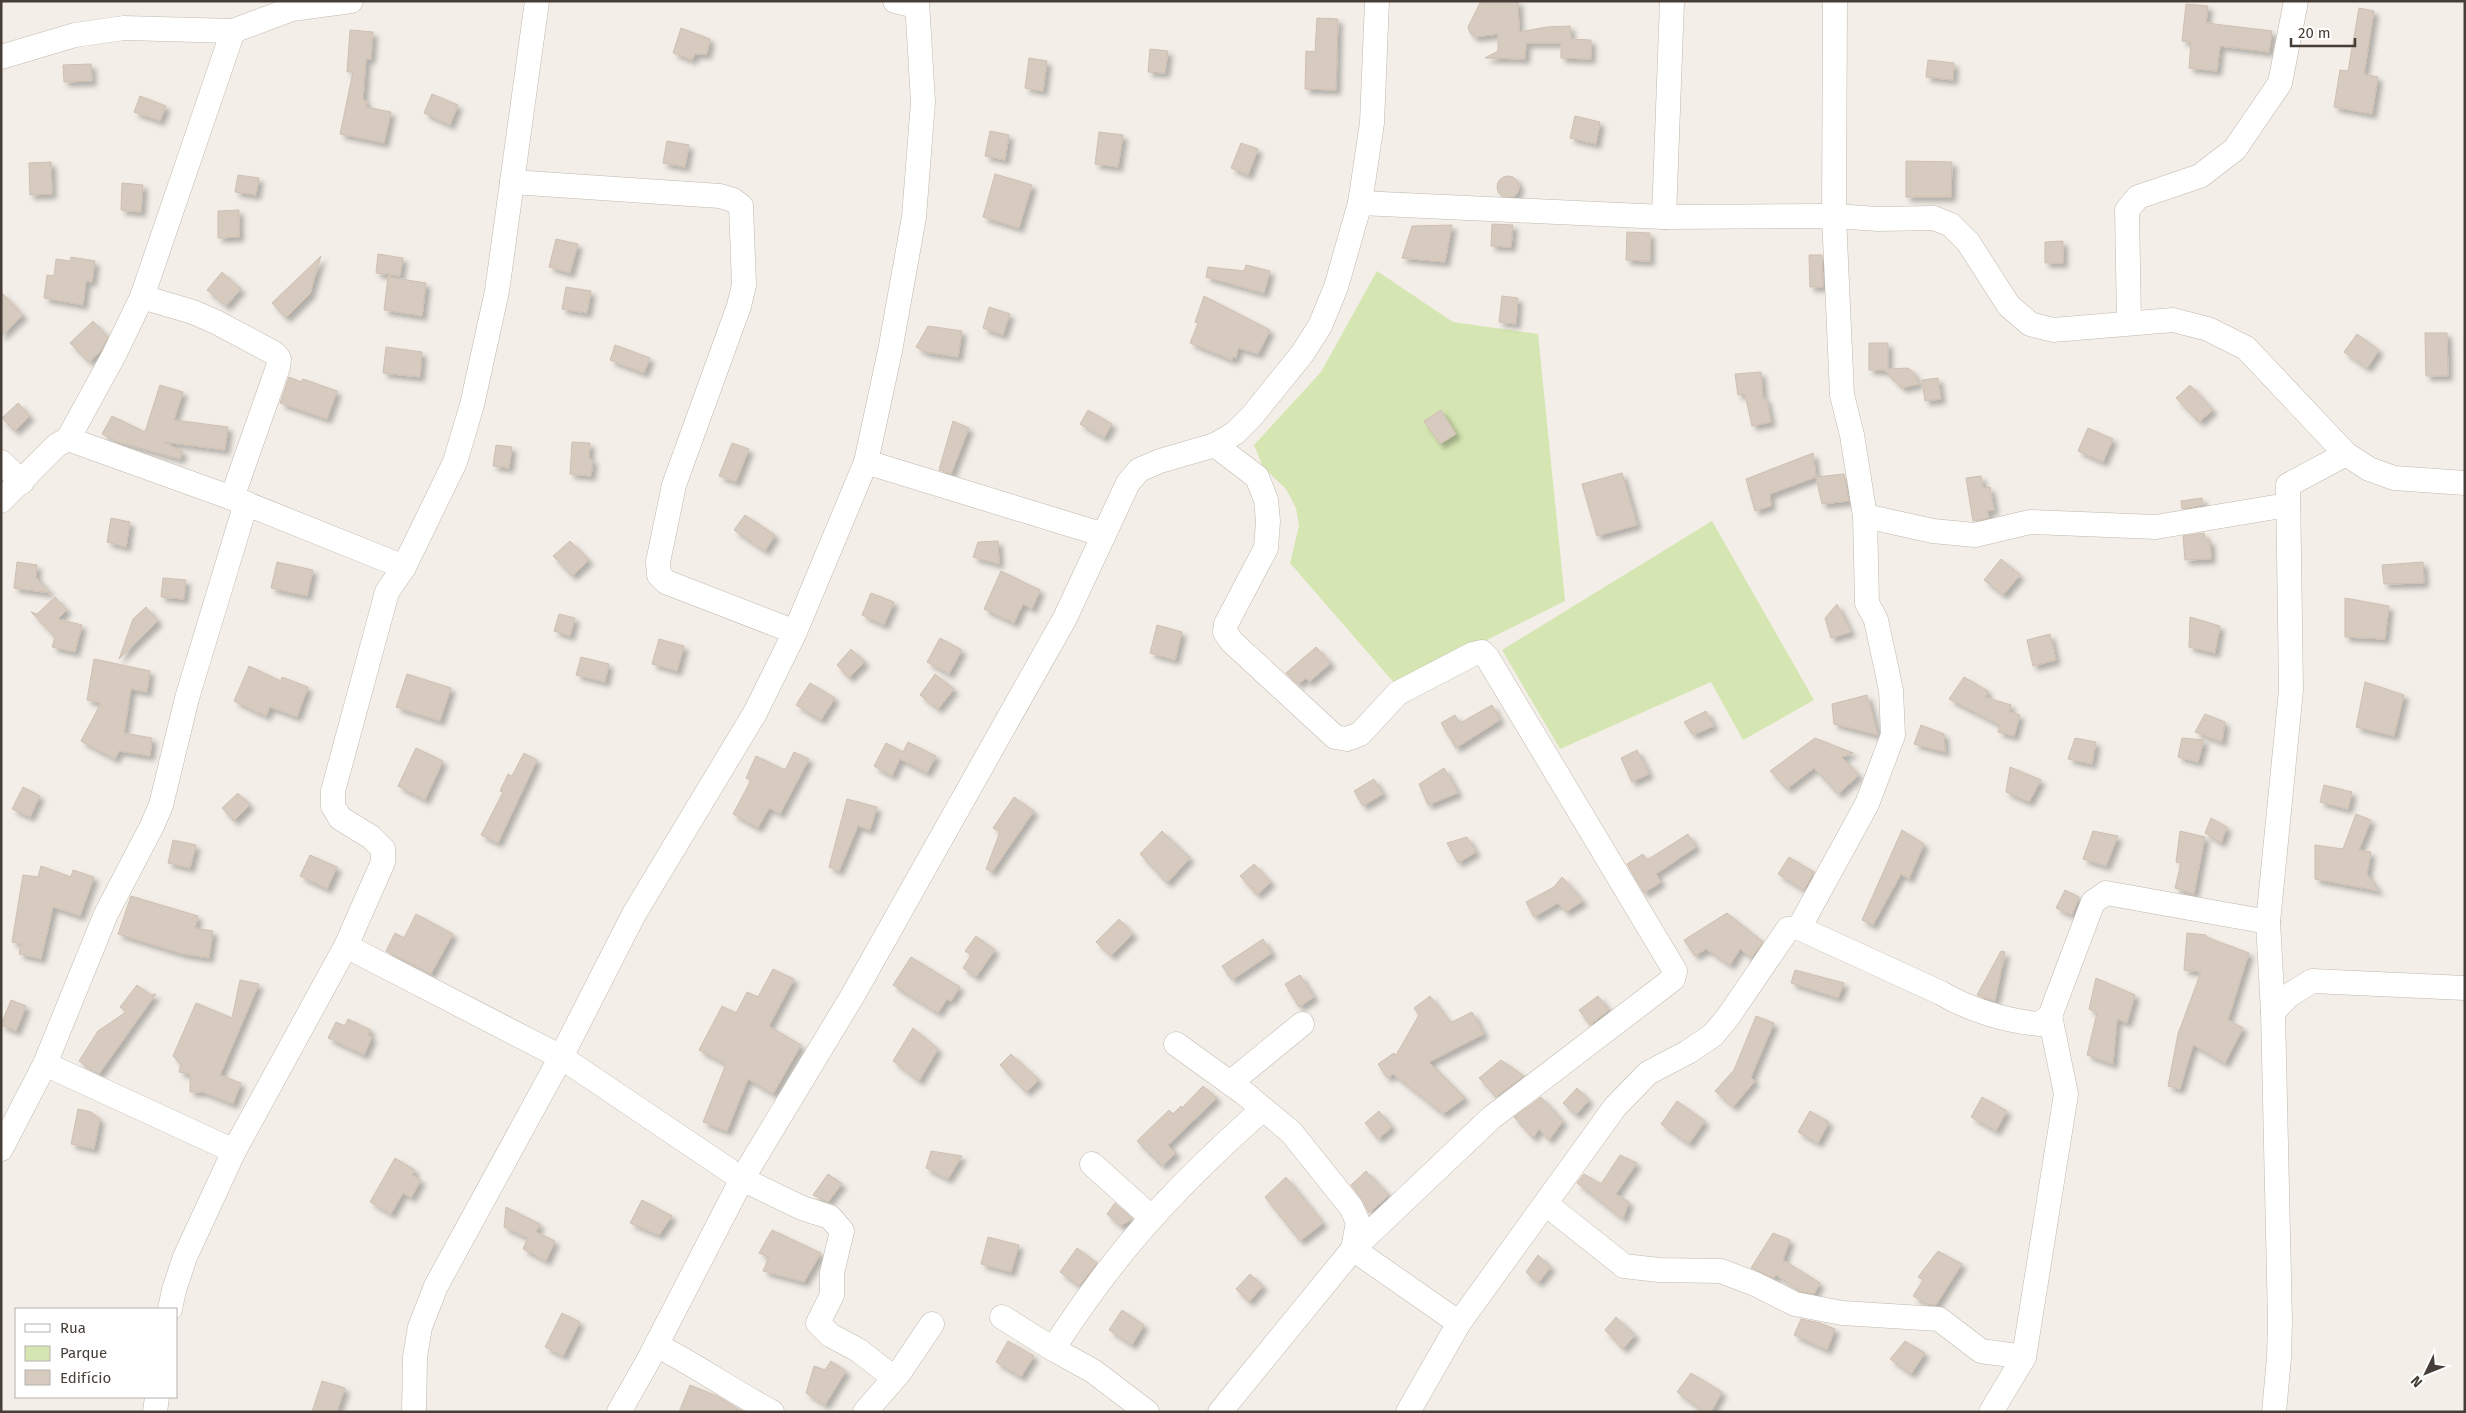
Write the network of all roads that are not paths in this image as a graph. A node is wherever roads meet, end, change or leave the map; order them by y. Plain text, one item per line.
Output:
1 (351, 1) edge
2 (537, 1) edge
3 (1377, 1) edge
4 (1672, 1) edge
5 (1835, 1) edge
6 (2296, 1) edge
7 (909, 3) edge
8 (327, 4) edge
9 (233, 31) junction
10 (1, 57) edge
11 (512, 182) junction
12 (1360, 202) junction
13 (1834, 216) junction
14 (1664, 217) junction
15 (142, 297) junction
16 (2129, 322) junction
17 (68, 439) junction
18 (1215, 445) junction
19 (2346, 454) junction
20 (1, 462) edge
21 (866, 462) junction
22 (22, 482) junction
23 (2465, 483) edge
24 (239, 500) junction
25 (1, 501) edge
26 (2286, 505) junction
27 (1866, 516) junction
28 (1104, 535) junction
29 (404, 567) junction
30 (795, 632) junction
31 (2268, 922) junction
32 (1799, 928) junction
33 (346, 946) junction
34 (2465, 988) edge
35 (2273, 1012) junction
36 (2050, 1016) junction
37 (1302, 1024) dead end
38 (1176, 1044) dead end
39 (560, 1057) junction
40 (45, 1064) junction
41 (1230, 1083) junction
42 (1263, 1109) junction
43 (1, 1149) edge
44 (234, 1152) junction
45 (1092, 1164) dead end
46 (742, 1180) junction
47 (1546, 1204) junction
48 (1152, 1218) junction
49 (1353, 1249) junction
50 (170, 1308) edge
51 (1002, 1317) dead end
52 (932, 1324) dead end
53 (1459, 1324) junction
54 (656, 1345) junction
55 (1053, 1349) junction
56 (2024, 1357) junction
57 (894, 1378) junction
58 (157, 1398) edge
59 (155, 1412) edge
60 (414, 1412) edge
61 (619, 1412) edge
62 (772, 1412) edge
63 (865, 1412) edge
64 (1147, 1412) edge
65 (1220, 1412) edge
66 (1408, 1412) edge
67 (1991, 1412) edge
68 (2274, 1412) edge

1 - 8 street
2 - 11 street
3 - 12 street
4 - 14 street
5 - 13 street
6 - 16 street
7 - 21 street
8 - 9 street
9 - 10 street
9 - 15 street
11 - 29 street
11 - 30 street
12 - 14 street
12 - 18 street
13 - 14 street
13 - 16 street
13 - 27 street
15 - 17 street
15 - 24 street
16 - 19 street
17 - 22 street
17 - 24 street
18 - 28 street
18 - 49 street
19 - 23 street
19 - 26 street
20 - 22 street
21 - 28 street
21 - 30 street
22 - 25 street
24 - 29 street
24 - 40 street
26 - 27 street
26 - 31 street
27 - 32 street
28 - 46 street
29 - 33 street
30 - 39 street
31 - 35 street
31 - 36 street
32 - 36 street
32 - 47 street
33 - 39 street
33 - 44 street
34 - 35 street
35 - 68 street
36 - 56 street
37 - 41 street
38 - 41 street
39 - 46 street
39 - 60 street
40 - 43 street
40 - 44 street
41 - 42 street
42 - 48 street
42 - 49 street
44 - 50 street
45 - 48 street
46 - 54 street
46 - 57 street
47 - 53 street
47 - 56 street
48 - 55 street
49 - 53 street
49 - 65 street
51 - 55 street
52 - 57 street
53 - 66 street
54 - 61 street
54 - 62 street
55 - 64 street
56 - 67 street
57 - 63 street
58 - 59 street

